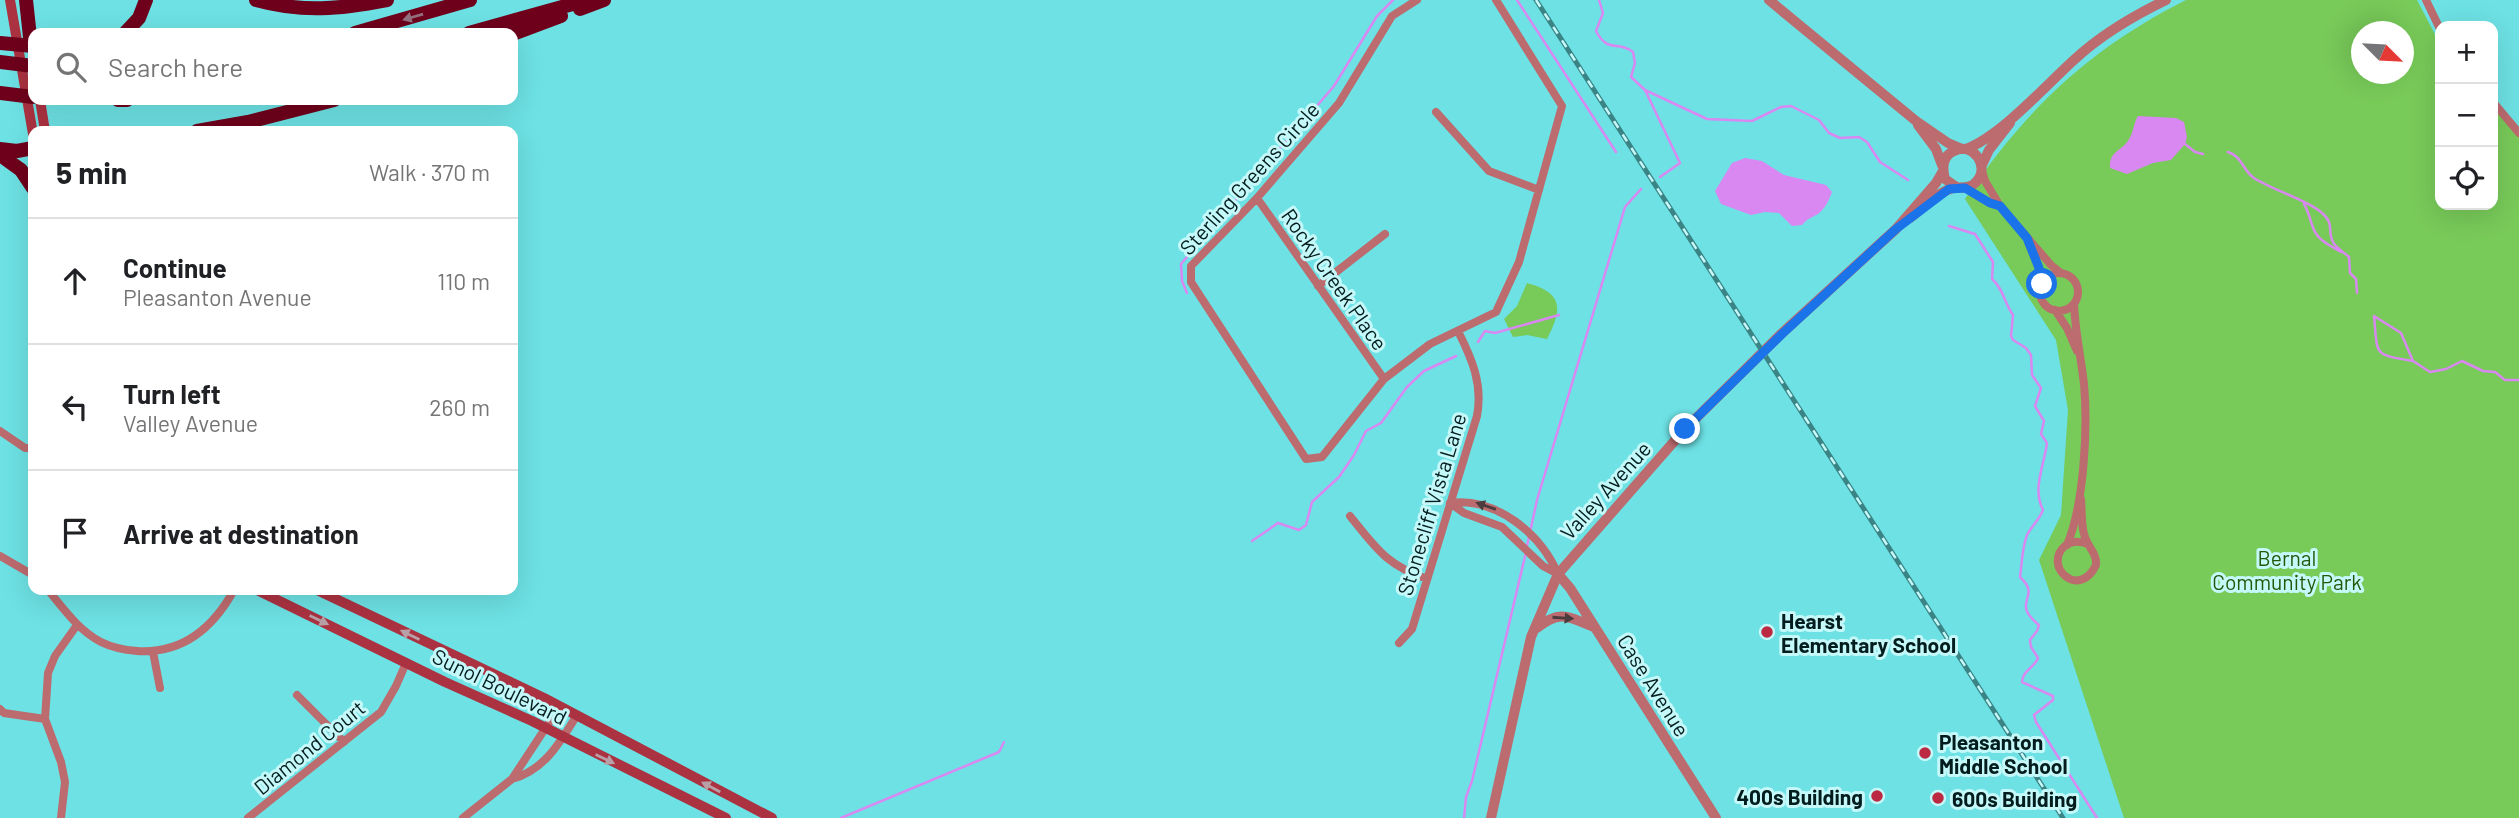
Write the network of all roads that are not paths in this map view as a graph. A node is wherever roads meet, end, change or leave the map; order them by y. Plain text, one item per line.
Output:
1 (10, 0) edge
2 (24, 0) edge
3 (146, 0) edge
4 (256, 0) edge
5 (387, 0) edge
6 (470, 0) edge
7 (587, 0) edge
8 (604, 0) edge
9 (1417, 0) edge
10 (1496, 0) edge
11 (1769, 0) edge
12 (2166, 0) edge
13 (2426, 0) edge
14 (2436, 21) edge
15 (29, 28) edge
16 (130, 28) edge
17 (372, 28) edge
18 (487, 28) edge
19 (518, 32) edge
20 (28, 41) edge
21 (0, 43) edge
22 (0, 62) edge
23 (28, 65) edge
24 (0, 93) edge
25 (28, 96) edge
26 (28, 105) edge
27 (28, 105) edge
28 (41, 105) edge
29 (314, 105) edge
30 (2024, 107) junction
31 (2498, 108) edge
32 (1436, 112) dead end
33 (1916, 121) junction
34 (32, 126) edge
35 (44, 126) edge
36 (225, 126) edge
37 (2519, 134) edge
38 (0, 149) edge
39 (28, 149) edge
40 (1964, 149) junction
41 (0, 155) edge
42 (1982, 167) junction
43 (1943, 169) junction
44 (28, 180) edge
45 (1961, 188) junction
46 (1539, 190) junction
47 (1257, 198) junction
48 (2000, 206) junction
49 (1896, 229) junction
50 (1385, 233) dead end
51 (2027, 238) junction
52 (2061, 273) junction
53 (2042, 284) junction
54 (1318, 286) junction
55 (2074, 304) junction
56 (2054, 310) junction
57 (1458, 331) junction
58 (2081, 360) junction
59 (1384, 379) junction
60 (0, 431) edge
61 (28, 448) edge
62 (2080, 486) junction
63 (1450, 503) junction
64 (1350, 516) dead end
65 (2088, 544) junction
66 (2067, 545) junction
67 (0, 556) edge
68 (28, 572) edge
69 (1558, 574) junction
70 (1427, 579) junction
71 (52, 595) edge
72 (231, 595) edge
73 (267, 595) edge
74 (327, 595) edge
75 (76, 625) junction
76 (1594, 628) junction
77 (1534, 631) junction
78 (1399, 643) dead end
79 (153, 652) junction
80 (406, 663) junction
81 (160, 688) dead end
82 (297, 695) dead end
83 (560, 706) junction
84 (0, 709) edge
85 (577, 715) junction
86 (45, 719) junction
87 (544, 728) junction
88 (563, 738) junction
89 (344, 742) junction
90 (512, 779) junction
91 (61, 818) edge
92 (248, 818) edge
93 (463, 818) edge
94 (726, 818) edge
95 (772, 818) edge
96 (1491, 818) edge
97 (1716, 818) edge

1 - 26 main road
2 - 15 highway
3 - 16 highway
4 - 5 highway
6 -> 17 highway
7 - 18 highway
8 - 19 highway
9 - 47 street, Sterling Greens Circle
10 - 46 street, Sterling Greens Circle
11 - 33 street
12 - 30 street
13 - 14 street
20 - 21 highway, bridge
22 - 23 highway, bridge
24 - 25 highway, bridge
27 - 34 main road
28 - 35 main road
29 - 36 highway
30 - 40 street
30 - 42 street
31 - 37 street
32 - 46 street
33 - 40 street
33 - 43 street
38 - 39 highway
40 - 42 street
40 - 43 street
41 - 44 highway
42 - 45 street
42 - 48 street
43 - 45 street
43 - 49 street, Valley Avenue
45 - 48 street
45 - 49 street, Valley Avenue
46 - 57 street, Sterling Greens Circle
47 - 54 street, Rocky Creek Place
47 - 59 street, Sterling Greens Circle
48 - 51 street
49 - 69 street, Valley Avenue
50 - 54 street
51 - 52 street
51 - 53 street
52 - 53 street
52 - 55 street
53 - 56 street
54 - 59 street, Rocky Creek Place
55 - 56 street
55 - 58 street
56 - 58 street
57 - 59 street, Sterling Greens Circle
57 - 63 street, Stonecliff Vista Lane
58 - 62 street
60 - 61 street
62 - 65 street
62 - 66 street
63 - 69 street, Case Avenue
69 -> 63 street, Case Avenue
63 - 70 street, Stonecliff Vista Lane
64 - 70 street
65 - 66 street
65 - 66 street
67 - 68 street
69 - 76 street, Case Avenue
69 - 77 street, Valley Avenue
70 - 78 street, Stonecliff Vista Lane
71 - 75 street
72 - 79 street
73 -> 80 main road, Sunol Boulevard
83 -> 74 main road, Sunol Boulevard
75 - 79 street
75 - 86 street
77 -> 76 street
76 - 97 street, Case Avenue
77 - 96 street, Valley Avenue
79 - 81 street
80 - 87 main road, Sunol Boulevard
80 - 89 street, Diamond Court
82 - 89 street
83 - 85 main road, Sunol Boulevard
83 - 87 street
84 - 86 street
85 - 88 street
95 -> 85 main road, Sunol Boulevard
86 - 91 street
87 - 88 main road, Sunol Boulevard
87 - 90 street
88 - 90 street
88 -> 94 main road, Sunol Boulevard
89 - 92 street, Diamond Court
90 - 93 street

